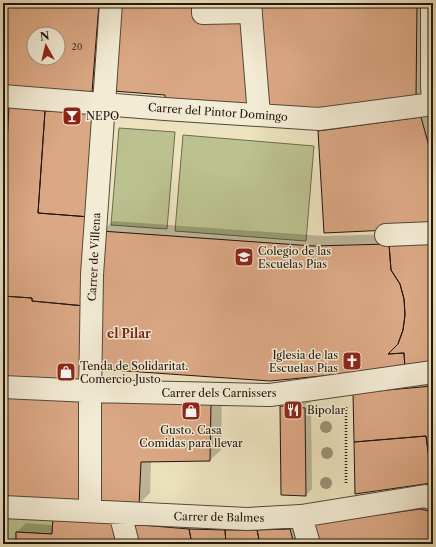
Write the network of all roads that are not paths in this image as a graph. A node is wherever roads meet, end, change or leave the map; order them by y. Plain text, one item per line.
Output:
1 (111, 3) edge
2 (203, 3) edge
3 (432, 3) edge
4 (250, 8) edge
5 (433, 94) edge
6 (3, 96) edge
7 (104, 104) junction
8 (259, 115) junction
9 (433, 232) edge
10 (386, 235) dead end
11 (433, 372) edge
12 (3, 387) edge
13 (90, 391) junction
14 (433, 499) edge
15 (3, 507) edge
16 (90, 511) junction
17 (120, 513) junction
18 (301, 516) junction
19 (128, 544) edge
20 (309, 544) edge

1 - 7 street, Carrer de Villena
2 - 4 street
3 - 5 street
4 - 8 street
5 - 8 street, Carrer del Pintor Domingo
6 - 7 street, Carrer del Pintor Domingo
7 - 8 street, Carrer del Pintor Domingo
7 - 13 street, Carrer de Villena
9 - 10 street
11 - 13 street, Carrer dels Carnissers
12 - 13 street, Carrer dels Carnissers
13 - 16 street, Carrer de Villena
14 - 18 street, Carrer de Balmes
15 - 16 street, Carrer de Balmes
16 - 17 street, Carrer de Balmes
17 - 18 street, Carrer de Balmes
17 - 19 street
18 - 20 street

